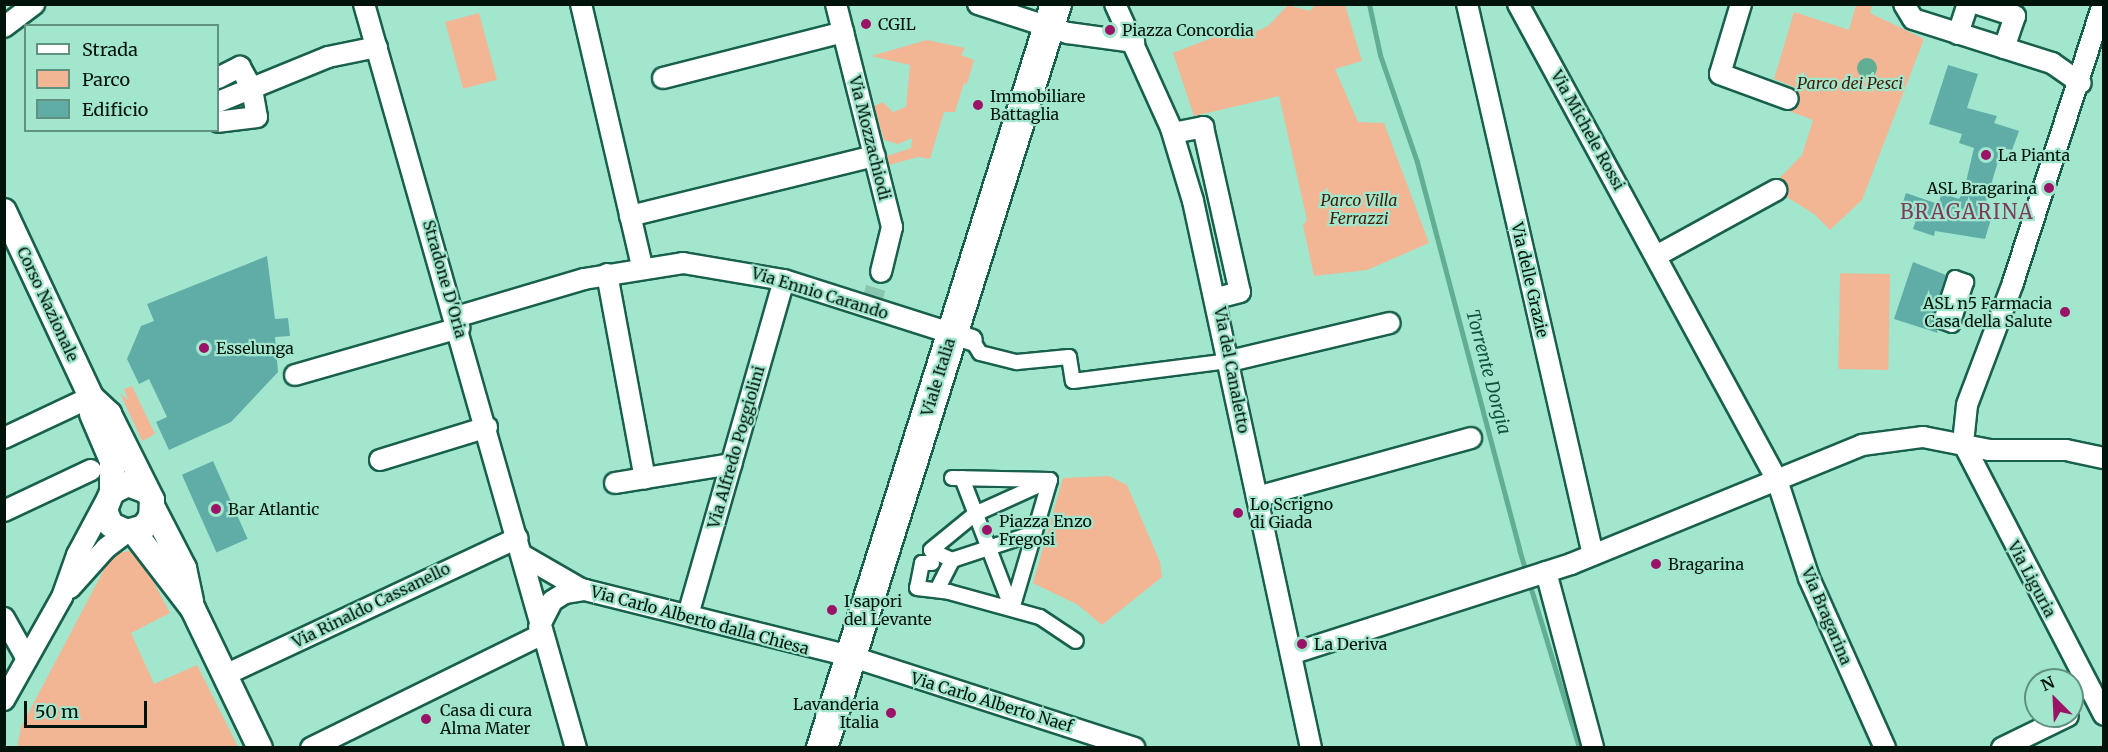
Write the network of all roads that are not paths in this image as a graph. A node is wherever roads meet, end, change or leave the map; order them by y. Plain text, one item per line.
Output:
1 (34, 4) edge
2 (364, 4) edge
3 (581, 4) edge
4 (836, 4) edge
5 (978, 4) edge
6 (1467, 4) edge
7 (1518, 4) edge
8 (1741, 4) edge
9 (1968, 4) edge
10 (1978, 4) edge
11 (2103, 4) edge
12 (1120, 8) edge
13 (1908, 12) edge
14 (1054, 13) edge
15 (4, 27) edge
16 (843, 32) junction
17 (1958, 34) junction
18 (1134, 42) junction
19 (377, 47) junction
20 (2004, 48) junction
21 (219, 78) edge
22 (663, 78) dead end
23 (2081, 83) junction
24 (252, 88) junction
25 (1788, 99) dead end
26 (219, 102) edge
27 (219, 122) edge
28 (1173, 133) junction
29 (875, 156) junction
30 (1776, 190) dead end
31 (4, 211) edge
32 (630, 216) junction
33 (1658, 255) junction
34 (642, 266) junction
35 (881, 272) tunnel mouth
36 (607, 274) junction
37 (784, 280) junction
38 (1217, 298) junction
39 (457, 322) junction
40 (1390, 323) dead end
41 (962, 337) junction
42 (1230, 361) junction
43 (295, 375) dead end
44 (91, 397) junction
45 (487, 428) junction
46 (4, 438) edge
47 (1471, 438) dead end
48 (1963, 443) junction
49 (2103, 458) edge
50 (380, 460) dead end
51 (731, 464) junction
52 (91, 470) dead end
53 (645, 479) junction
54 (1050, 480) junction
55 (1777, 480) junction
56 (615, 483) dead end
57 (109, 495) junction
58 (1257, 497) junction
59 (148, 499) junction
60 (4, 511) edge
61 (975, 514) junction
62 (131, 532) junction
63 (1034, 533) junction
64 (520, 546) junction
65 (988, 547) junction
66 (1593, 555) junction
67 (931, 559) junction
68 (952, 560) junction
69 (1546, 572) junction
70 (585, 590) junction
71 (937, 590) junction
72 (62, 597) junction
73 (193, 609) junction
74 (1012, 609) junction
75 (688, 615) junction
76 (4, 618) edge
77 (540, 631) junction
78 (1076, 640) dead end
79 (1291, 654) junction
80 (850, 656) junction
81 (27, 659) junction
82 (225, 675) junction
83 (4, 700) edge
84 (2100, 709) edge
85 (2084, 712) edge
86 (2042, 728) edge
87 (1103, 742) edge
88 (1307, 746) edge
89 (260, 747) edge
90 (311, 747) edge
91 (576, 747) edge
92 (822, 747) edge
93 (1134, 747) edge
94 (1593, 747) edge
95 (1885, 747) edge
96 (2002, 747) edge

1 - 15 street
2 - 19 street, Stradone D'Oria
3 - 32 street
4 - 16 street, Via Mozzachiodi
5 - 14 street
6 - 66 street, Via delle Grazie
7 - 33 street, Via Michele Rossi
8 - 25 street
9 - 17 street
10 - 20 street
11 - 23 street
12 - 18 street, Via del Canaletto
13 - 17 street
14 - 18 street
14 - 41 main road, Viale Italia
16 - 22 street
16 - 29 street, Via Mozzachiodi
17 - 20 street
18 - 28 street, Via del Canaletto
19 - 24 street
19 - 39 street, Stradone D'Oria
20 - 23 street
21 - 24 street
23 - 48 street
24 - 26 street
24 - 27 street
28 - 38 street, Via del Canaletto
28 - 38 street
29 - 32 street
29 - 35 street, Via Mozzachiodi
30 - 33 street
31 - 44 street, Corso Nazionale
32 - 34 street
33 - 55 street, Via Michele Rossi
34 - 36 street, Via Ennio Carando
34 - 37 street, Via Ennio Carando
36 - 39 street, Via Ennio Carando
36 - 53 street
37 - 41 street, Via Ennio Carando
37 - 51 street, Via Alfredo Poggiolini
38 - 42 street, Via del Canaletto
39 - 43 street, Via Ennio Carando
39 - 45 street, Stradone D'Oria
40 - 42 street
41 - 42 street
41 - 80 main road, Viale Italia
42 - 58 street, Via del Canaletto
44 - 46 street
44 - 57 street, Corso Nazionale
44 - 59 street, Corso Nazionale
45 - 50 street
45 - 64 street, Stradone D'Oria
47 - 58 street
48 - 49 street
48 - 55 street
48 - 84 street, Via Liguria
51 - 53 street
51 - 75 street, Via Alfredo Poggiolini
52 - 60 street
53 - 56 street
54 - 61 street
54 - 61 street
54 - 63 street
55 - 66 street
55 - 95 street, Via Bragarina
57 - 59 street
57 - 62 street, Corso Nazionale
57 - 72 street
58 - 79 street, Via del Canaletto
59 - 62 street
59 - 73 street, Corso Nazionale
61 - 65 street
61 - 67 street
62 - 72 street
62 - 73 street, Corso Nazionale
63 - 65 street
63 - 74 street
64 - 70 street, Via Carlo Alberto dalla Chiesa
64 - 77 street, Stradone D'Oria
64 - 82 street, Via Rinaldo Cassanello
65 - 68 street
65 - 74 street
66 - 69 street
67 - 68 street
67 - 71 street
68 - 71 street
69 - 79 street
69 - 94 street
70 - 75 street, Via Carlo Alberto dalla Chiesa
70 - 77 street
71 - 74 street
72 - 81 street
73 - 82 street, Corso Nazionale
74 - 78 street
75 - 80 street, Via Carlo Alberto dalla Chiesa
76 - 81 street
77 - 90 street
77 - 91 street, Stradone D'Oria
79 - 88 street, Via del Canaletto
80 - 87 street, Via Carlo Alberto Naef
80 - 92 main road, Viale Italia
81 - 83 street
82 - 89 street, Corso Nazionale
84 - 85 street
86 - 96 street
87 - 93 street, Via Carlo Alberto Naef

